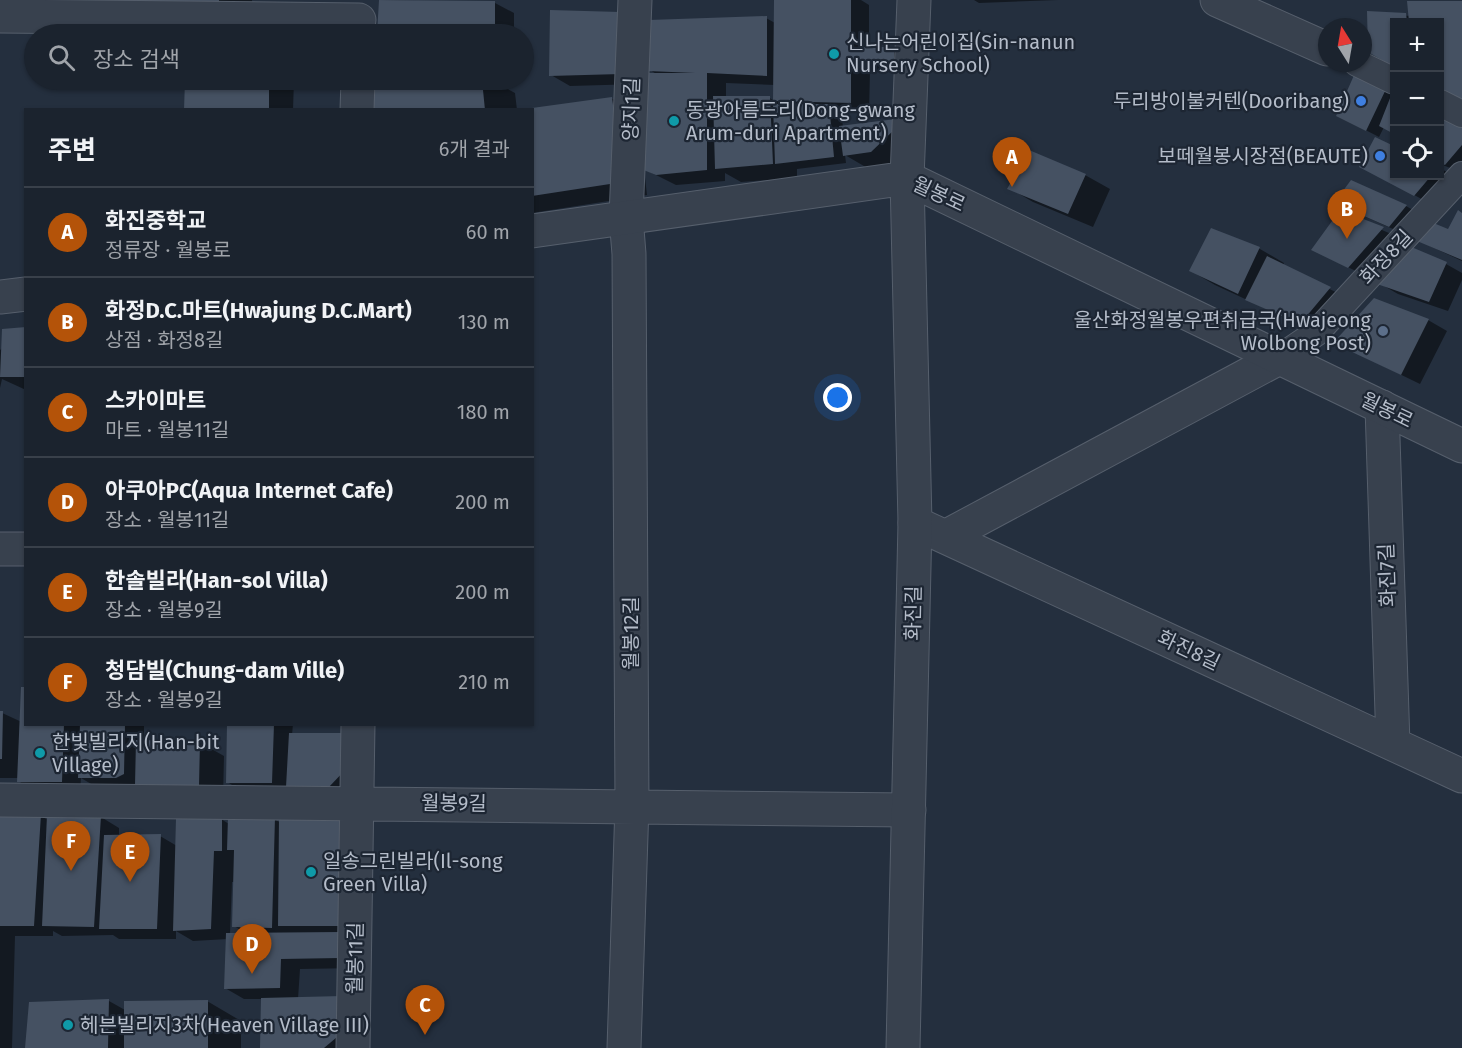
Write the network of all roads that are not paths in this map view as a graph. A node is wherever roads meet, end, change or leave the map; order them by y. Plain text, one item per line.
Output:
1 (635, 0) edge
2 (914, 0) edge
3 (1226, 2) edge
4 (0, 16) edge
5 (361, 18) edge
6 (1318, 45) edge
7 (1372, 70) edge
8 (1390, 79) edge
9 (358, 90) edge
10 (1444, 105) edge
11 (357, 108) edge
12 (1462, 114) edge
13 (1462, 176) edge
14 (906, 178) junction
15 (626, 218) junction
16 (534, 231) edge
17 (24, 294) edge
18 (0, 297) edge
19 (1279, 358) junction
20 (1382, 407) junction
21 (1462, 446) edge
22 (915, 523) junction
23 (945, 537) junction
24 (0, 549) edge
25 (24, 549) edge
26 (358, 726) edge
27 (1393, 744) junction
28 (1462, 776) edge
29 (0, 800) edge
30 (358, 802) junction
31 (632, 806) junction
32 (909, 810) junction
33 (353, 1048) edge
34 (624, 1048) edge
35 (903, 1048) edge

1 - 15 street, 양지1길
2 - 14 street, 화진길
3 - 6 street
4 - 5 street
7 - 8 street
9 - 11 street
10 - 12 street
13 - 19 street, 화정8길
14 - 15 street, 월봉로
14 - 19 street, 월봉로
14 - 22 street, 화진길
15 - 16 street, 월봉로
15 - 31 street, 월봉12길
17 - 18 street
19 - 20 street, 월봉로
19 - 23 street
20 - 21 street, 월봉로
20 - 27 street, 화진7길
22 - 23 street, 화진8길
22 - 32 street, 화진길
23 - 27 street, 화진8길
24 - 25 street
26 - 30 street, 월봉11길
27 - 28 street, 화진8길
29 - 30 street, 월봉9길
30 - 31 street, 월봉9길
30 - 33 street, 월봉11길
31 - 32 street, 월봉9길
31 - 34 street, 월봉12길
32 - 35 street, 화진길

